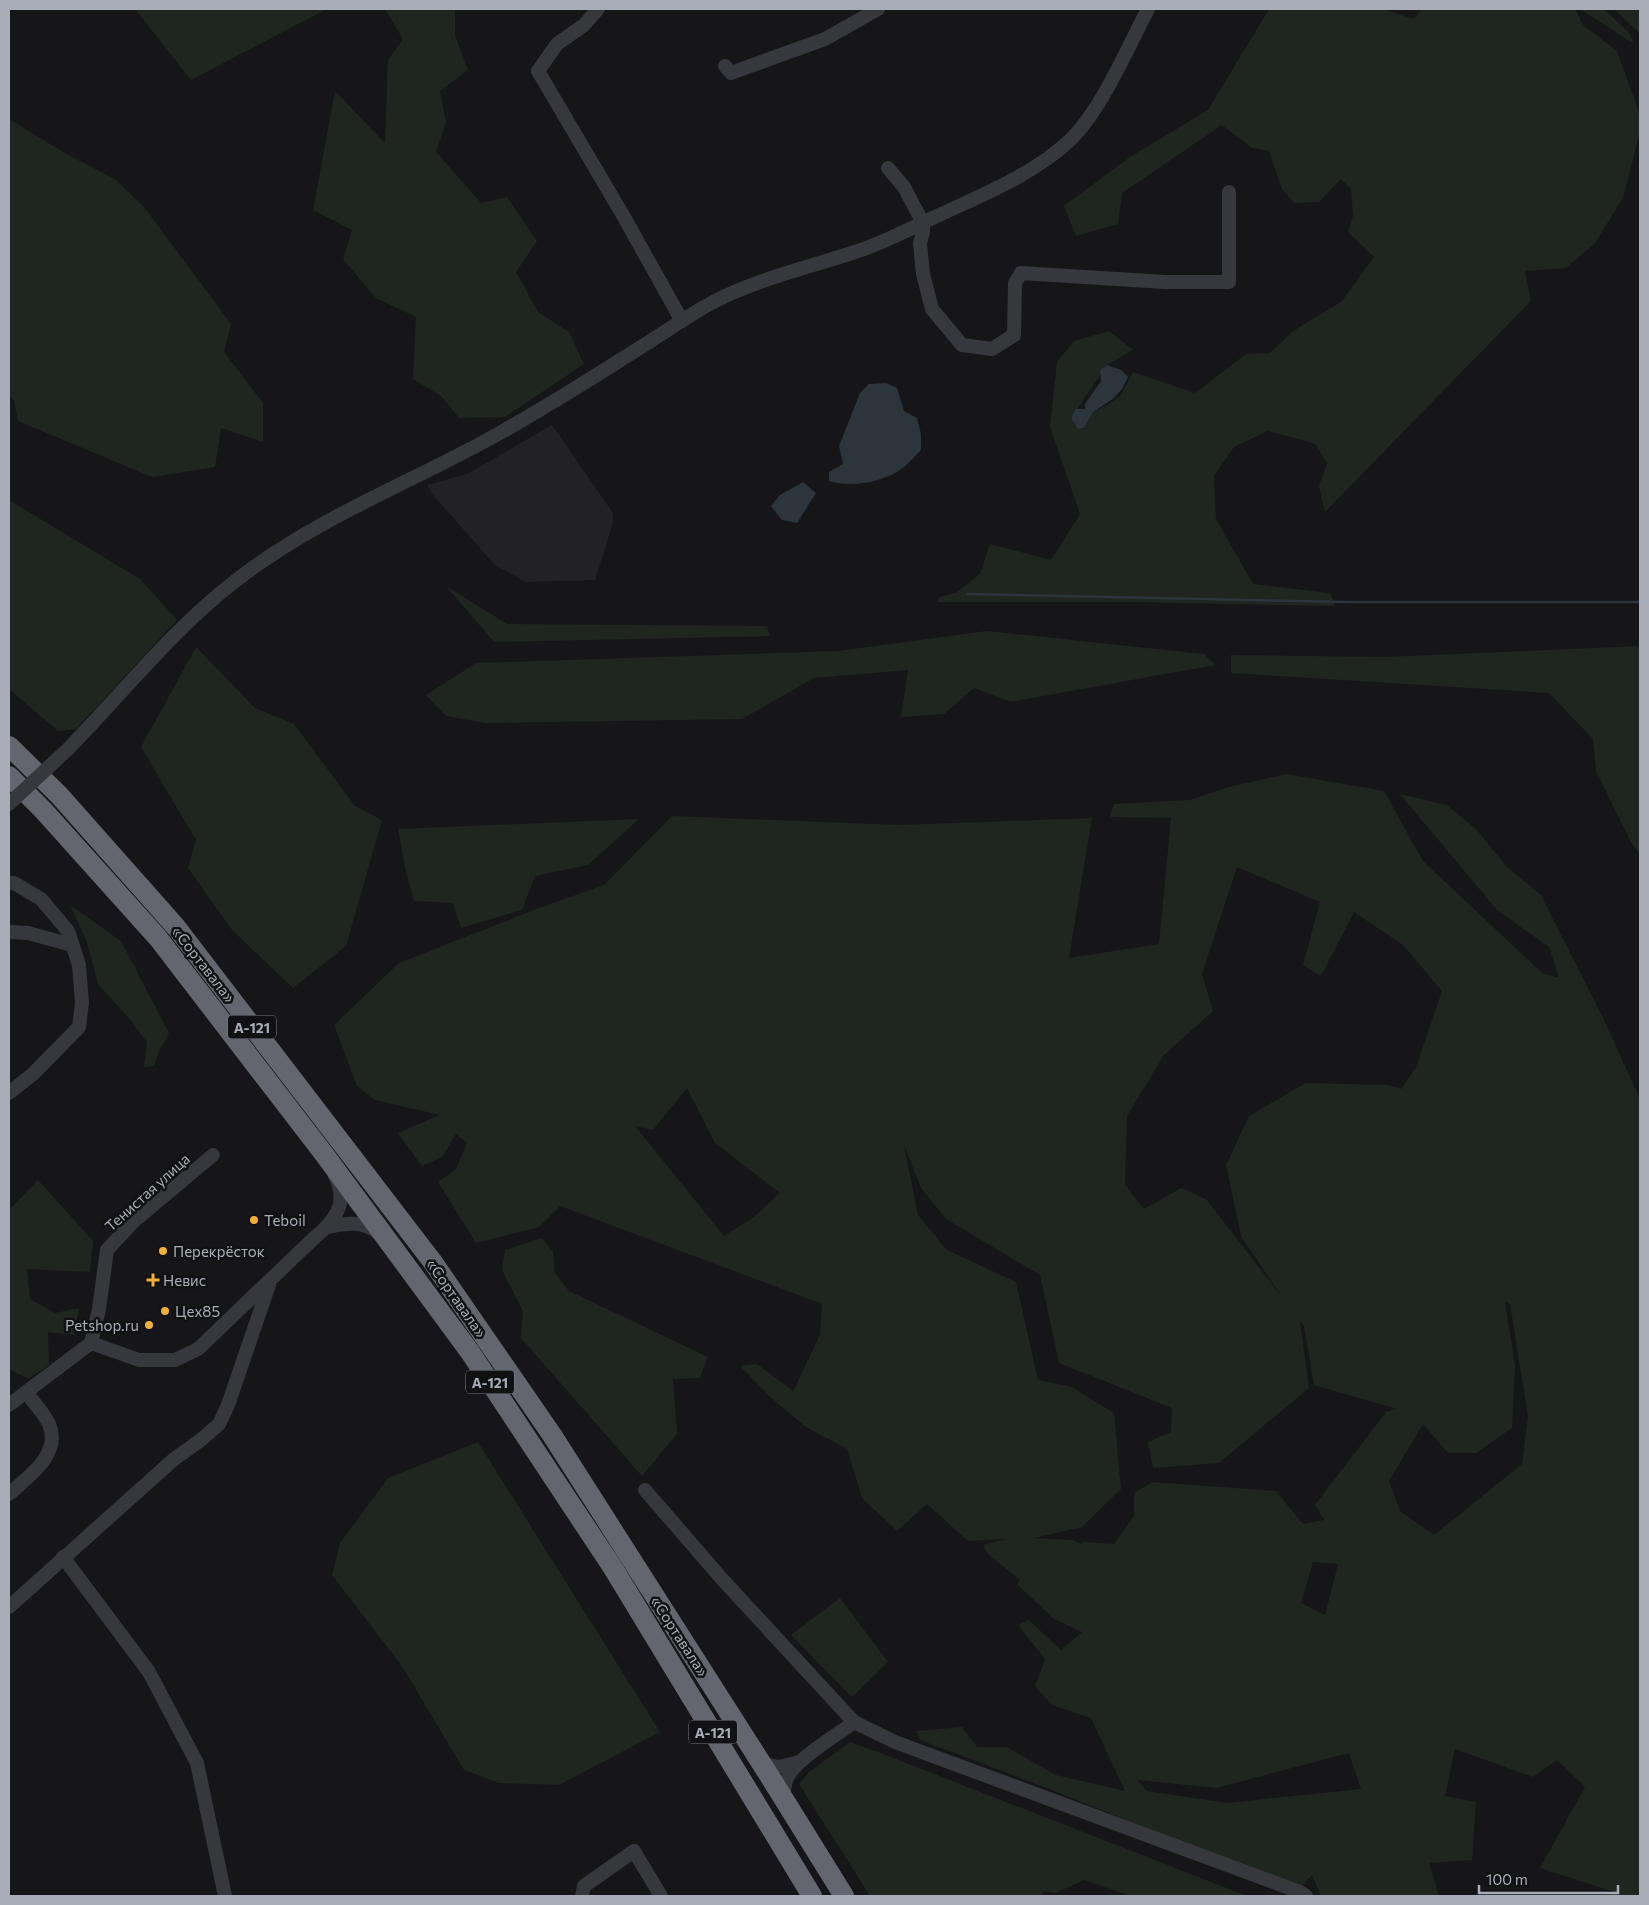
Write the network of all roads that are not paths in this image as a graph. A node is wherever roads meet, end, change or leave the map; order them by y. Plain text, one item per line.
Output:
1 (598, 9) edge
2 (878, 9) edge
3 (1148, 9) edge
4 (725, 66) dead end
5 (888, 168) dead end
6 (1229, 192) dead end
7 (923, 223) junction
8 (682, 321) junction
9 (9, 746) edge
10 (9, 776) edge
11 (9, 804) edge
12 (9, 882) edge
13 (9, 932) edge
14 (72, 944) junction
15 (9, 1093) edge
16 (324, 1154) junction
17 (213, 1155) dead end
18 (328, 1227) junction
19 (398, 1254) junction
20 (270, 1281) junction
21 (91, 1343) junction
22 (26, 1392) junction
23 (9, 1405) edge
24 (645, 1490) dead end
25 (9, 1494) edge
26 (63, 1556) junction
27 (9, 1607) edge
28 (854, 1722) junction
29 (760, 1761) junction
30 (799, 1762) junction
31 (783, 1798) junction
32 (224, 1896) edge
33 (582, 1896) edge
34 (661, 1896) edge
35 (812, 1896) edge
36 (844, 1896) edge
37 (1306, 1896) edge

1 - 8 street
2 - 4 street
3 - 7 street
5 - 7 street
6 - 7 street
7 - 8 street
8 - 11 street, bridge
9 - 29 highway, «Сортавала» / А-121
10 - 16 highway, «Сортавала» / А-121
12 - 14 street
13 - 14 street
14 - 15 street
16 - 18 street
16 - 19 highway, «Сортавала» / А-121
17 - 21 street, Тенистая улица
18 - 19 street
18 - 20 street
19 - 35 highway, «Сортавала» / А-121
20 - 21 street
20 - 26 street
21 - 22 street
22 - 23 street
22 - 25 street
24 - 28 street
26 - 27 street
26 - 32 street
28 - 30 street
28 - 37 street
29 - 30 street
29 - 31 highway, «Сортавала» / А-121
30 - 31 street
31 - 36 highway, «Сортавала» / А-121
33 - 34 street

